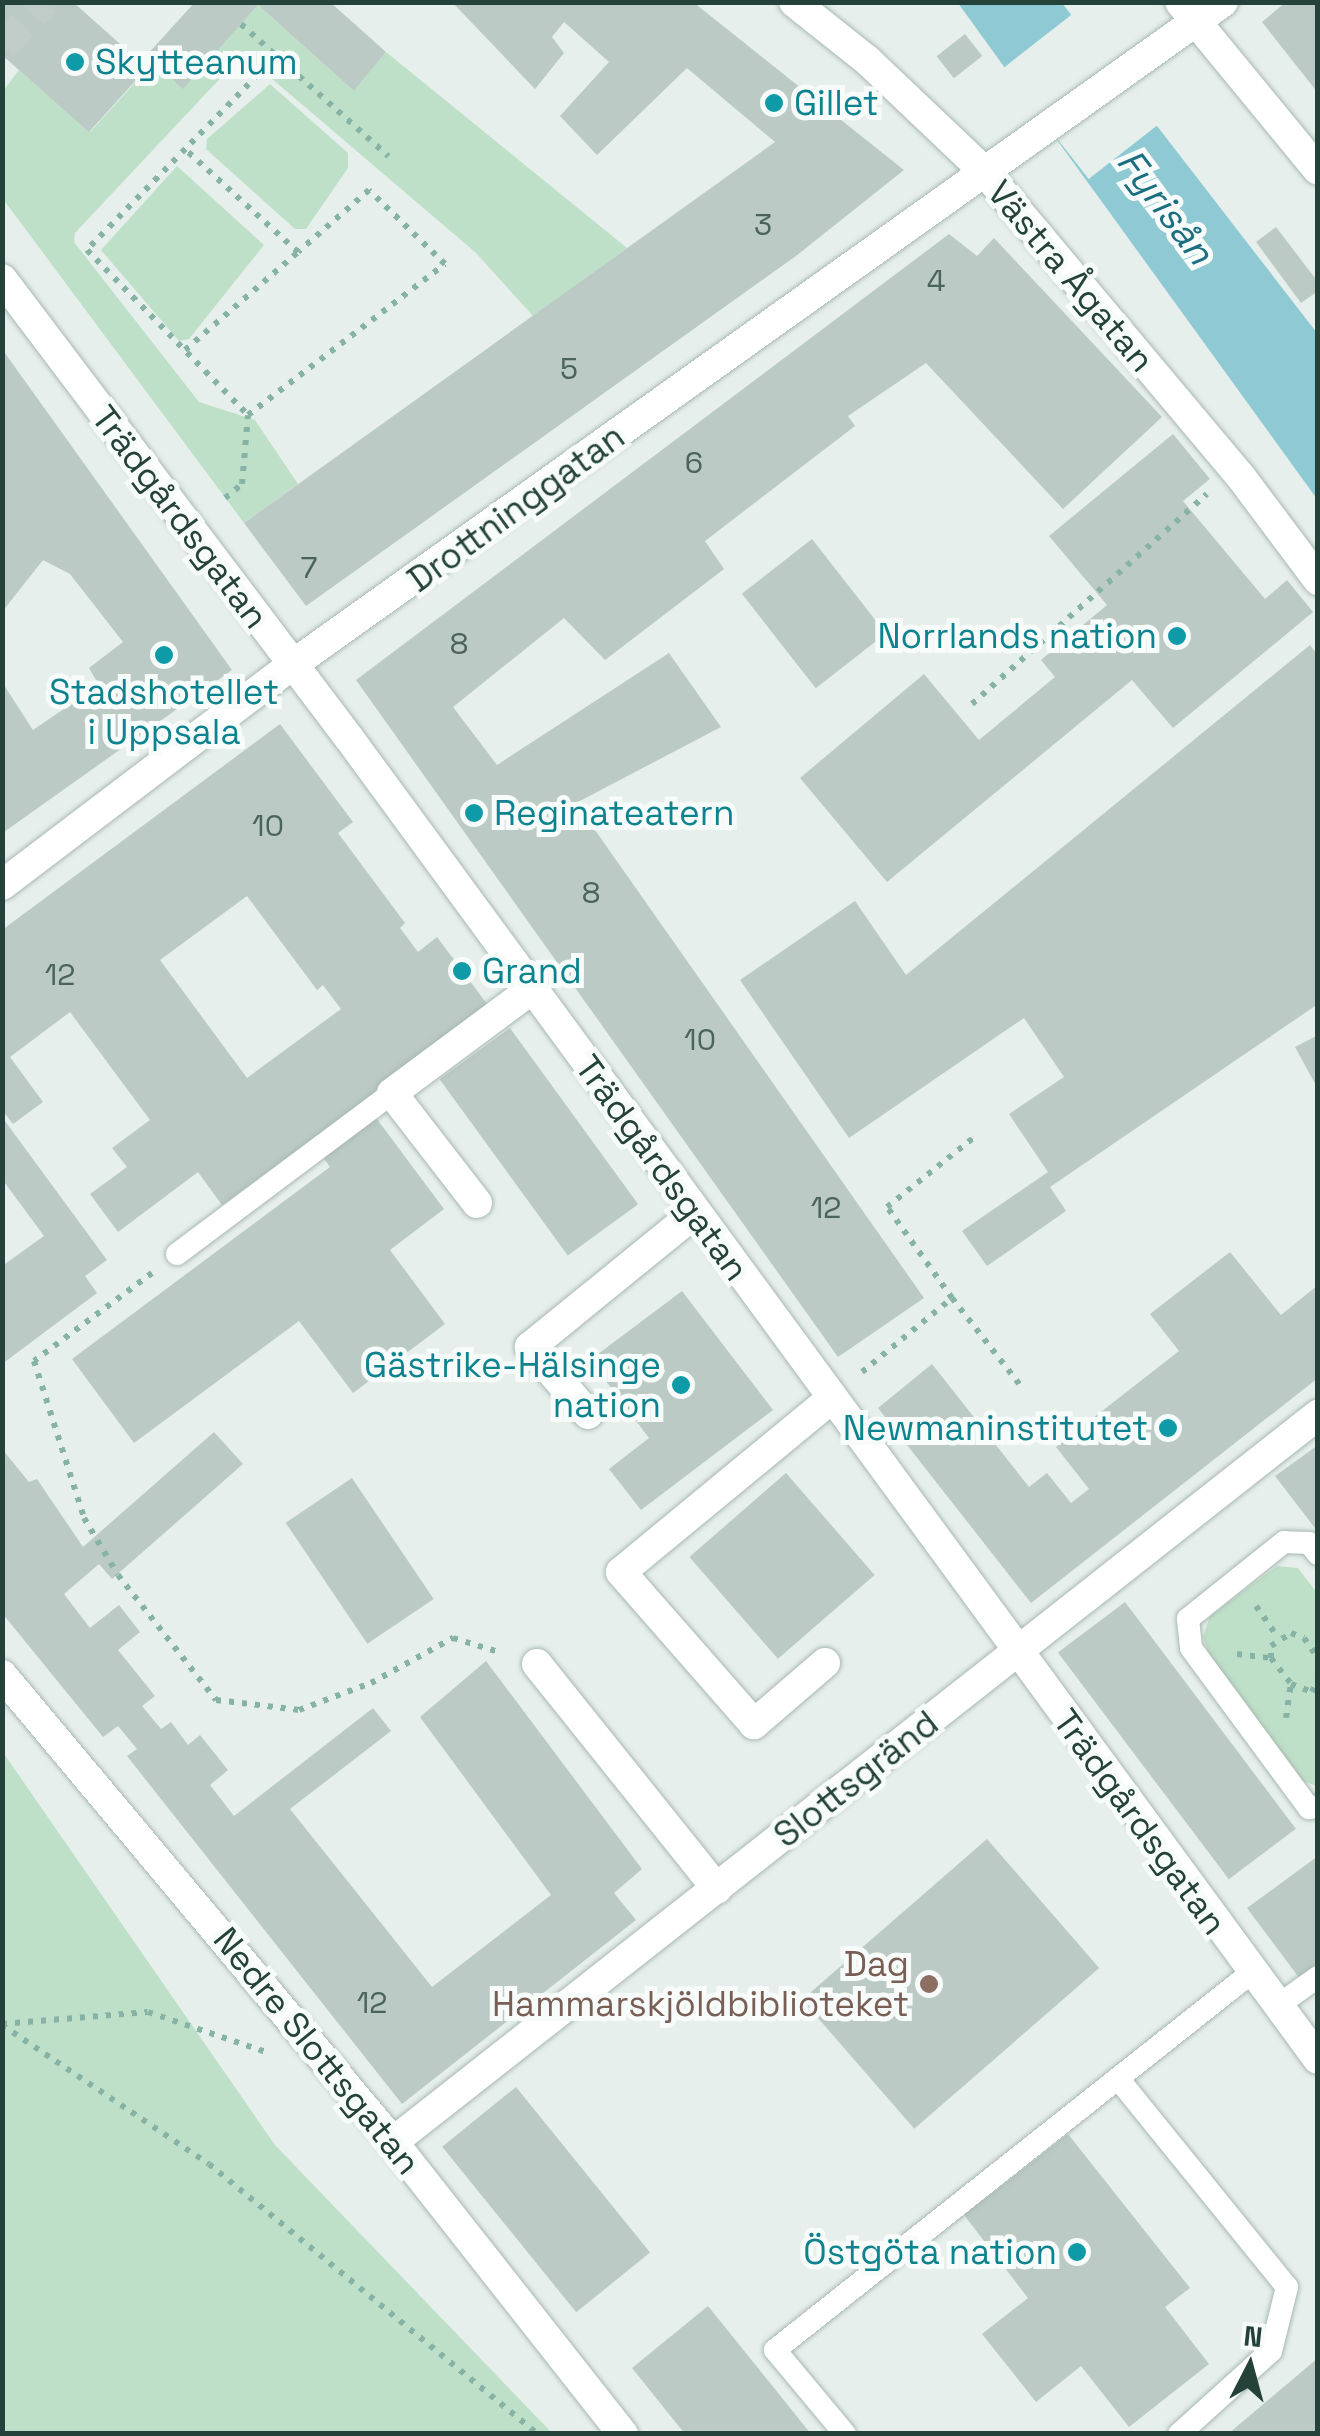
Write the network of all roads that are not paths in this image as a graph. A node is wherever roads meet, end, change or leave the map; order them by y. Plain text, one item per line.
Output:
1 (794, 2) edge
2 (1222, 2) edge
3 (1188, 12) edge
4 (1318, 170) edge
5 (984, 172) junction
6 (2, 279) edge
7 (1318, 580) edge
8 (292, 665) junction
9 (2, 884) edge
10 (532, 989) junction
11 (392, 1093) junction
12 (476, 1202) dead end
13 (696, 1213) junction
14 (178, 1254) road end
15 (831, 1399) junction
16 (588, 1414) dead end
17 (1318, 1414) edge
18 (1318, 1554) edge
19 (1015, 1653) junction
20 (824, 1663) dead end
21 (537, 1664) road end
22 (2, 1675) edge
23 (1318, 1807) edge
24 (717, 1889) junction
25 (1251, 1973) junction
26 (1318, 1977) edge
27 (1277, 2006) junction
28 (1318, 2059) edge
29 (1120, 2081) junction
30 (393, 2142) junction
31 (623, 2434) edge
32 (845, 2434) edge
33 (1179, 2434) edge

1 - 5 street, Västra Ågatan
2 - 3 street
3 - 4 street
3 - 5 street, Drottninggatan
5 - 7 street, Västra Ågatan
5 - 8 street, Drottninggatan
6 - 8 street, Trädgårdsgatan
8 - 9 street, Drottninggatan
8 - 10 street, Trädgårdsgatan
10 - 11 street
10 - 13 street, Trädgårdsgatan
11 - 12 street
11 - 14 lane
13 - 15 street, Trädgårdsgatan
13 - 16 street
15 - 19 street, Trädgårdsgatan
15 - 20 street
17 - 19 street, Slottsgränd
18 - 23 lane
19 - 24 street, Slottsgränd
19 - 25 street, Trädgårdsgatan
21 - 24 street
22 - 30 street, Nedre Slottsgatan
24 - 30 street, Slottsgränd
25 - 27 street, Trädgårdsgatan
25 - 29 lane
26 - 27 lane
27 - 28 street, Trädgårdsgatan
29 - 32 lane
29 - 33 lane
30 - 31 street, Nedre Slottsgatan

